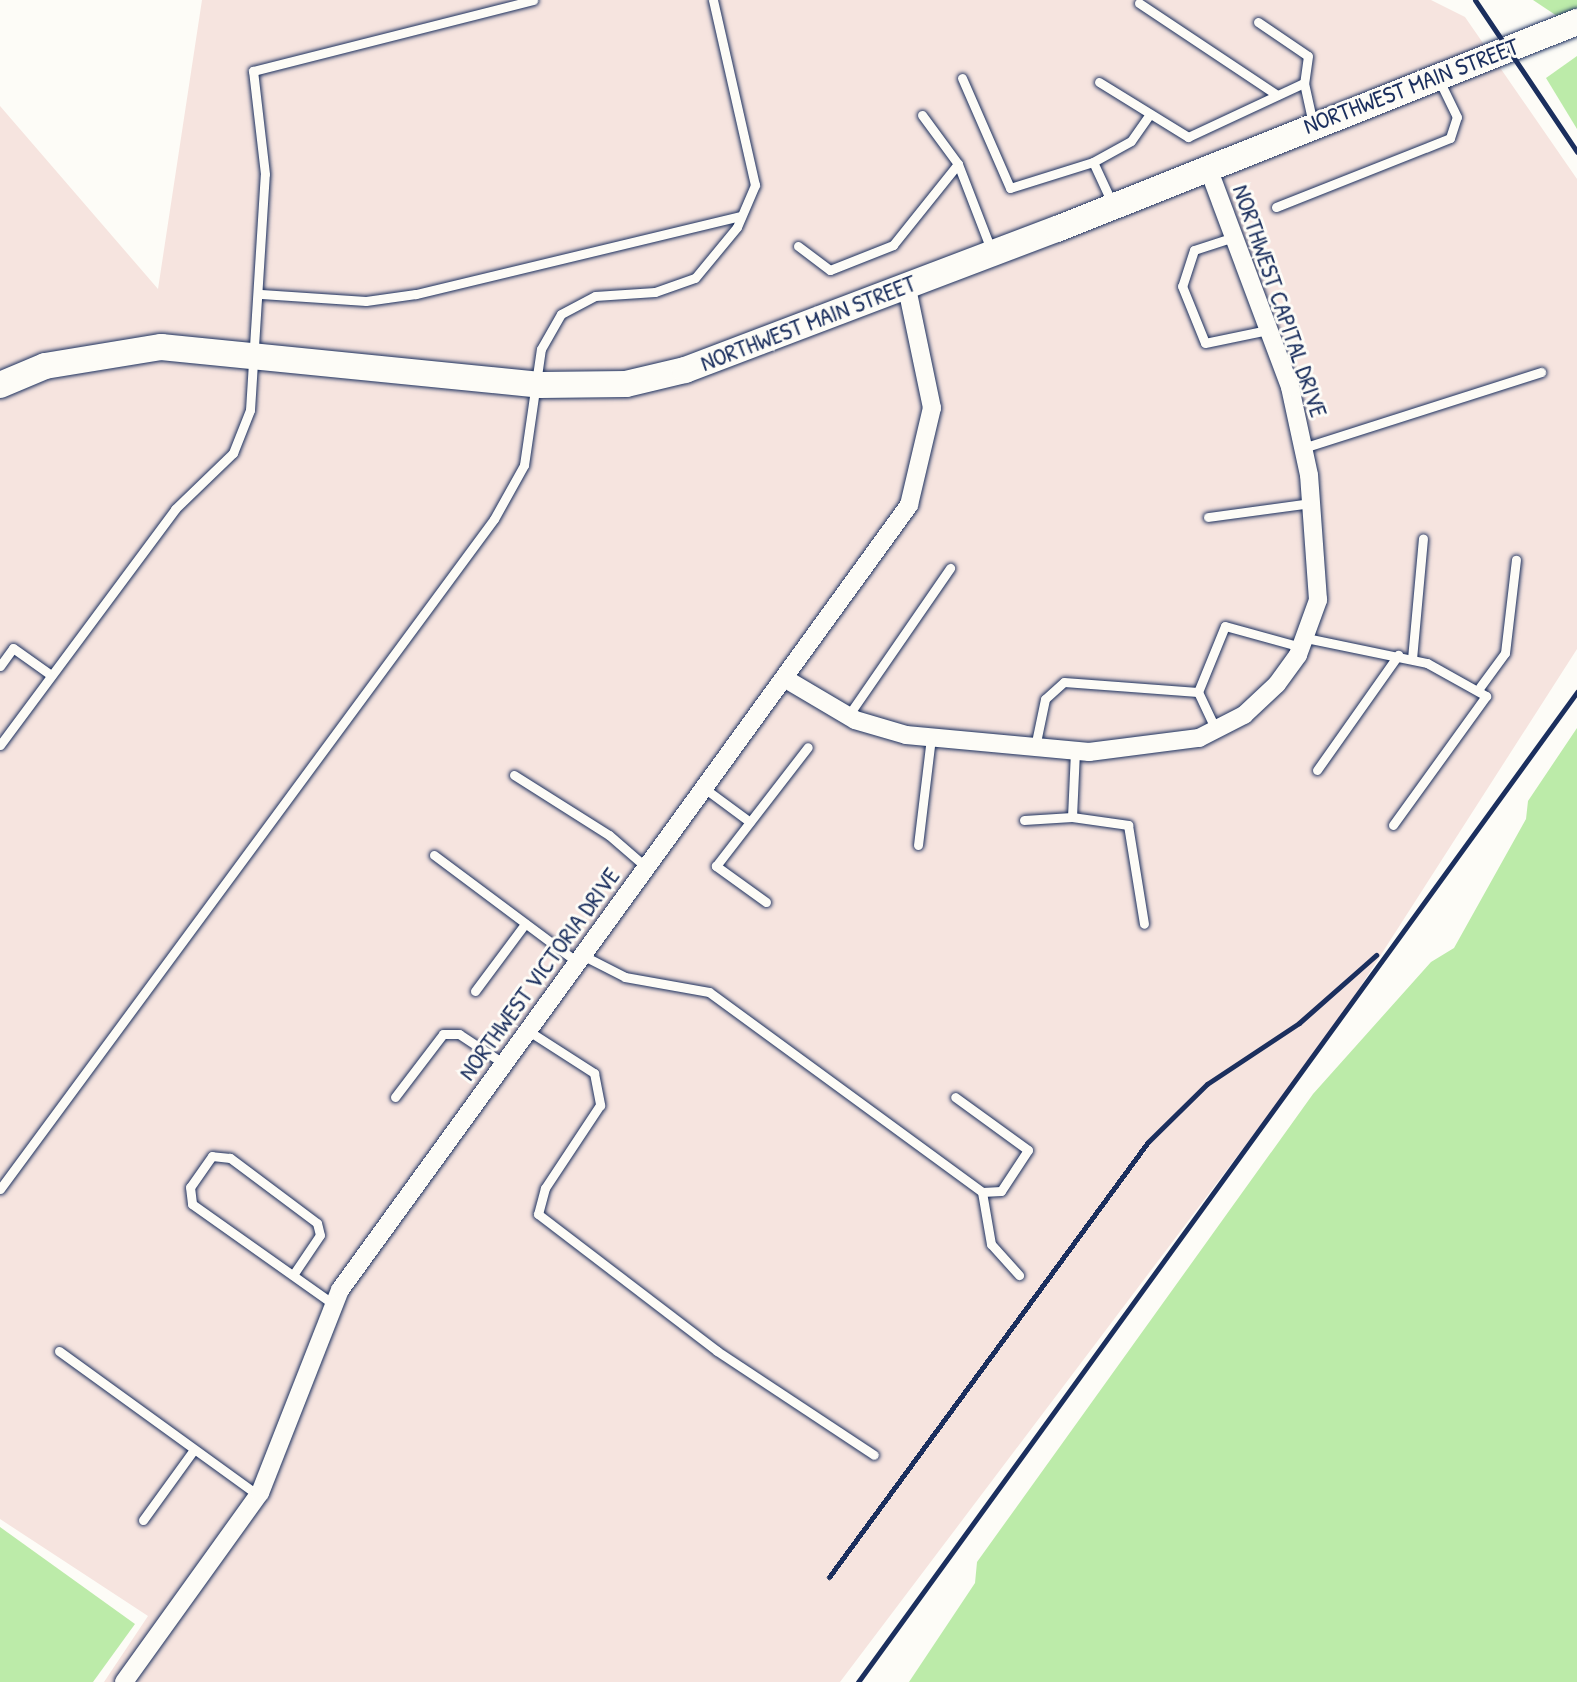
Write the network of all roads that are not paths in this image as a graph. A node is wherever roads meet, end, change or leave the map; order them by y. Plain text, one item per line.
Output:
1 (533, 0) edge
2 (713, 0) edge
3 (1139, 3) dead end
4 (1258, 22) dead end
5 (1577, 22) edge
6 (1437, 77) junction
7 (962, 78) dead end
8 (1099, 82) dead end
9 (1304, 83) junction
10 (1277, 95) junction
11 (1150, 114) junction
12 (922, 115) dead end
13 (1313, 124) junction
14 (1093, 162) junction
15 (958, 164) junction
16 (1207, 165) junction
17 (1113, 205) junction
18 (1276, 207) dead end
19 (741, 216) junction
20 (1234, 237) junction
21 (798, 246) dead end
22 (992, 252) junction
23 (906, 284) junction
24 (261, 294) junction
25 (1268, 330) junction
26 (255, 356) junction
27 (1541, 372) dead end
28 (2, 378) edge
29 (540, 385) junction
30 (1303, 448) junction
31 (1312, 503) junction
32 (1208, 517) dead end
33 (1423, 538) dead end
34 (1516, 560) dead end
35 (950, 568) dead end
36 (1304, 642) junction
37 (1398, 655) junction
38 (1412, 659) junction
39 (0, 666) edge
40 (51, 675) junction
41 (784, 678) junction
42 (1480, 687) junction
43 (1198, 692) junction
44 (848, 716) junction
45 (1216, 730) junction
46 (931, 738) junction
47 (0, 745) edge
48 (808, 747) dead end
49 (1034, 749) junction
50 (1075, 751) junction
51 (1317, 770) dead end
52 (514, 775) dead end
53 (704, 788) junction
54 (1072, 817) junction
55 (1024, 820) dead end
56 (750, 822) junction
57 (1393, 825) dead end
58 (918, 845) dead end
59 (434, 855) dead end
60 (646, 867) junction
61 (766, 902) dead end
62 (525, 924) junction
63 (1144, 924) dead end
64 (579, 958) junction
65 (475, 991) dead end
66 (527, 1030) junction
67 (503, 1063) junction
68 (395, 1097) dead end
69 (955, 1097) dead end
70 (0, 1189) edge
71 (982, 1192) junction
72 (293, 1275) junction
73 (1019, 1275) dead end
74 (333, 1304) junction
75 (59, 1351) dead end
76 (193, 1451) junction
77 (874, 1455) dead end
78 (259, 1496) junction
79 (143, 1520) dead end
80 (124, 1682) edge

1 - 24 lane
2 - 19 lane
3 - 10 lane
4 - 9 lane
5 - 6 street, NORTHWEST MAIN STREET
6 - 13 street, NORTHWEST MAIN STREET
6 - 18 lane
7 - 14 lane
8 - 11 lane
9 - 10 lane
9 - 13 lane
10 - 11 lane
11 - 14 lane
12 - 15 lane
13 - 16 street, NORTHWEST MAIN STREET
14 - 17 lane
15 - 21 lane
15 - 22 lane
16 - 17 street, NORTHWEST MAIN STREET
16 - 20 street, NORTHWEST CAPITAL DRIVE
17 - 22 street, NORTHWEST MAIN STREET
19 - 24 lane
19 - 29 lane
20 - 25 street, NORTHWEST CAPITAL DRIVE
20 - 25 lane
22 - 23 street, NORTHWEST MAIN STREET
23 - 29 street, NORTHWEST MAIN STREET
23 - 41 street, NORTHWEST VICTORIA DRIVE
24 - 26 lane
25 - 30 street, NORTHWEST CAPITAL DRIVE
26 - 28 street, NORTHWEST MAIN STREET
26 - 29 street, NORTHWEST MAIN STREET
26 - 40 lane
27 - 30 lane
29 - 70 lane
30 - 31 street, NORTHWEST CAPITAL DRIVE
31 - 32 lane
31 - 36 street, NORTHWEST CAPITAL DRIVE
33 - 38 lane
34 - 42 lane
35 - 44 lane
36 - 37 lane
36 - 43 lane
36 - 45 street, NORTHWEST CAPITAL DRIVE
37 - 38 lane
37 - 51 lane
38 - 42 lane
39 - 40 lane
40 - 47 lane
41 - 44 street, NORTHWEST CAPITAL DRIVE
41 - 53 street, NORTHWEST VICTORIA DRIVE
42 - 57 lane
43 - 45 lane
43 - 49 lane
44 - 46 street, NORTHWEST CAPITAL DRIVE
45 - 50 street, NORTHWEST CAPITAL DRIVE
46 - 49 street, NORTHWEST CAPITAL DRIVE
46 - 58 lane
48 - 56 lane
49 - 50 street, NORTHWEST CAPITAL DRIVE
50 - 54 lane
52 - 60 lane
53 - 56 lane
53 - 60 street, NORTHWEST VICTORIA DRIVE
54 - 55 lane
54 - 63 lane
56 - 61 lane
59 - 62 lane
60 - 64 street, NORTHWEST VICTORIA DRIVE
62 - 64 lane
62 - 65 lane
64 - 66 street, NORTHWEST VICTORIA DRIVE
64 - 71 lane
66 - 67 street, NORTHWEST VICTORIA DRIVE
66 - 77 lane
67 - 68 lane
67 - 74 street, NORTHWEST VICTORIA DRIVE
69 - 71 lane
71 - 73 lane
72 - 72 lane
72 - 74 lane
74 - 78 street, NORTHWEST VICTORIA DRIVE
75 - 76 lane
76 - 78 lane
76 - 79 lane
78 - 80 street, NORTHWEST VICTORIA DRIVE

